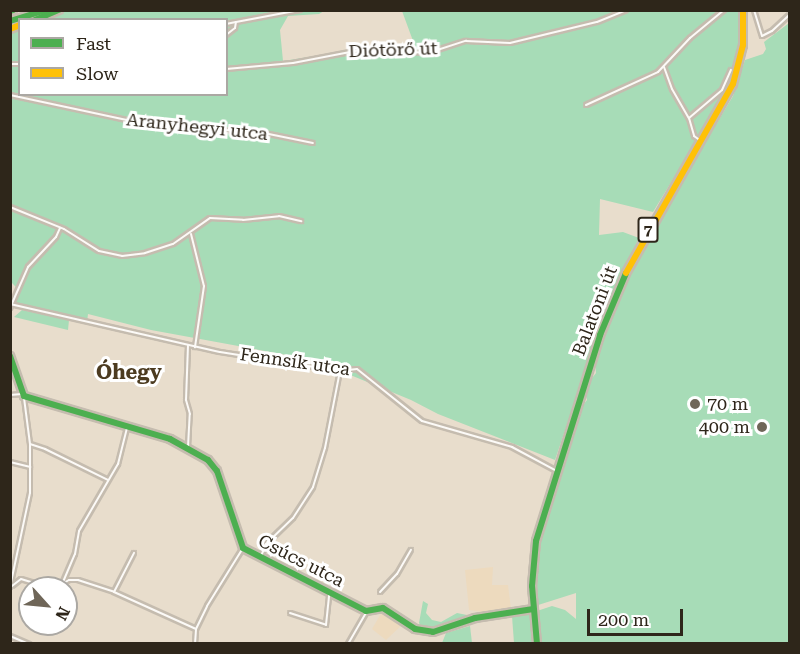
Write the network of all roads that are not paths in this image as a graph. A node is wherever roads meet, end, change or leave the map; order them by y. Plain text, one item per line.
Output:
1 (46, 10) edge
2 (59, 10) edge
3 (300, 10) edge
4 (627, 10) edge
5 (724, 10) edge
6 (743, 10) edge
7 (754, 10) edge
8 (789, 14) edge
9 (20, 18) edge
10 (40, 18) edge
11 (236, 22) junction
12 (228, 24) edge
13 (228, 33) edge
14 (664, 67) junction
15 (228, 69) edge
16 (731, 70) dead end
17 (10, 95) edge
18 (586, 105) dead end
19 (689, 118) junction
20 (701, 141) junction
21 (313, 143) dead end
22 (10, 207) edge
23 (301, 221) dead end
24 (60, 228) junction
25 (190, 234) junction
26 (11, 305) edge
27 (188, 345) junction
28 (195, 347) junction
29 (10, 356) edge
30 (340, 371) junction
31 (10, 395) edge
32 (23, 395) junction
33 (127, 427) junction
34 (30, 444) junction
35 (188, 447) junction
36 (10, 462) edge
37 (30, 467) junction
38 (557, 471) junction
39 (108, 480) junction
40 (243, 549) junction
41 (411, 550) dead end
42 (134, 553) dead end
43 (261, 556) junction
44 (66, 576) edge
45 (78, 580) edge
46 (11, 587) edge
47 (114, 592) junction
48 (380, 592) dead end
49 (329, 593) junction
50 (533, 609) junction
51 (369, 610) junction
52 (290, 613) dead end
53 (196, 629) junction
54 (10, 636) edge
55 (29, 644) edge
56 (195, 644) edge
57 (348, 644) edge
58 (537, 644) edge

1 - 9 main road
2 - 10 main road
3 - 11 street
4 - 15 street, Diótörő út
5 - 14 street
6 - 20 main road, Balatoni út / 7
7 - 8 street
11 - 12 street
11 - 13 street
14 - 18 street
14 - 19 street
16 - 19 street
17 - 21 street, Aranyhegyi utca
19 - 20 street
20 - 38 main road, Balatoni út / 7
22 - 24 street
23 - 25 street
24 - 25 street
24 - 26 street
25 - 28 street
26 - 27 street, Fennsík utca
27 - 28 street, Fennsík utca
27 - 35 street
28 - 30 street, Fennsík utca
29 - 32 main road
30 - 38 street, Fennsík utca
30 - 43 street
31 - 32 street, Csúcs utca
32 - 33 main road, Csúcs utca
32 - 34 street
33 - 35 main road, Csúcs utca
33 - 39 street
34 - 37 street
34 - 39 street
35 - 40 main road, Csúcs utca
36 - 37 street
37 - 46 street
38 - 50 main road, Balatoni út / 7
39 - 44 street
40 - 43 main road, Csúcs utca
40 - 53 street
41 - 48 street
42 - 47 street
43 - 49 main road, Csúcs utca
45 - 47 street
47 - 53 street
49 - 51 main road, Csúcs utca
49 - 52 street
50 - 51 main road, Csúcs utca
50 - 58 main road, Balatoni út / 7
51 - 57 street
53 - 56 street
54 - 55 street

